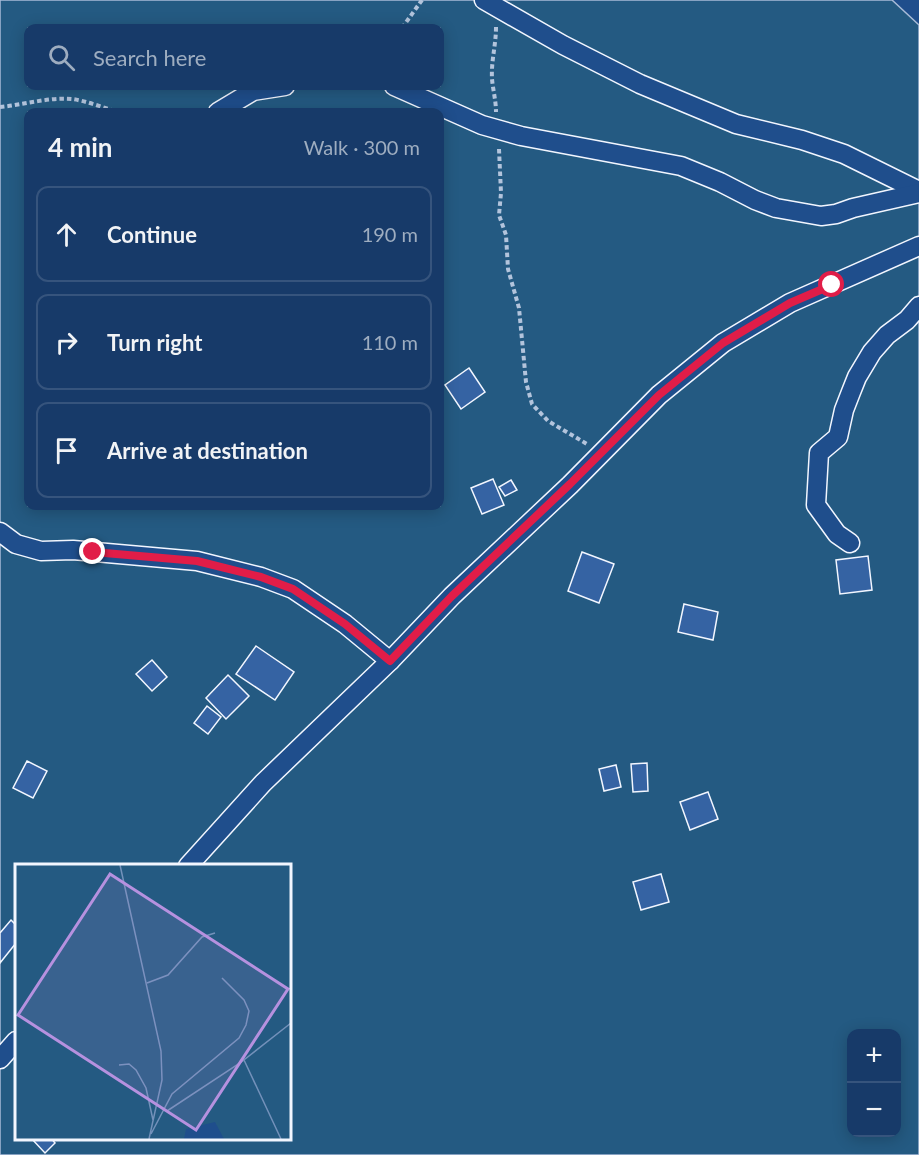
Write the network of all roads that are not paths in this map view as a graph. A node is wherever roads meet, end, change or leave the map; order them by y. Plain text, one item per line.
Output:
1 (491, 3) edge
2 (264, 90) edge
3 (403, 90) edge
4 (225, 108) edge
5 (444, 108) edge
6 (444, 108) edge
7 (919, 192) edge
8 (919, 246) edge
9 (919, 306) edge
10 (0, 532) edge
11 (850, 543) dead end
12 (390, 661) junction
13 (190, 864) edge
14 (15, 1042) edge
15 (0, 1059) edge

1 - 7 street
2 - 4 street
3 - 5 street
6 - 7 street
8 - 12 street
9 - 11 street
10 - 12 street
12 - 13 street
14 - 15 street

